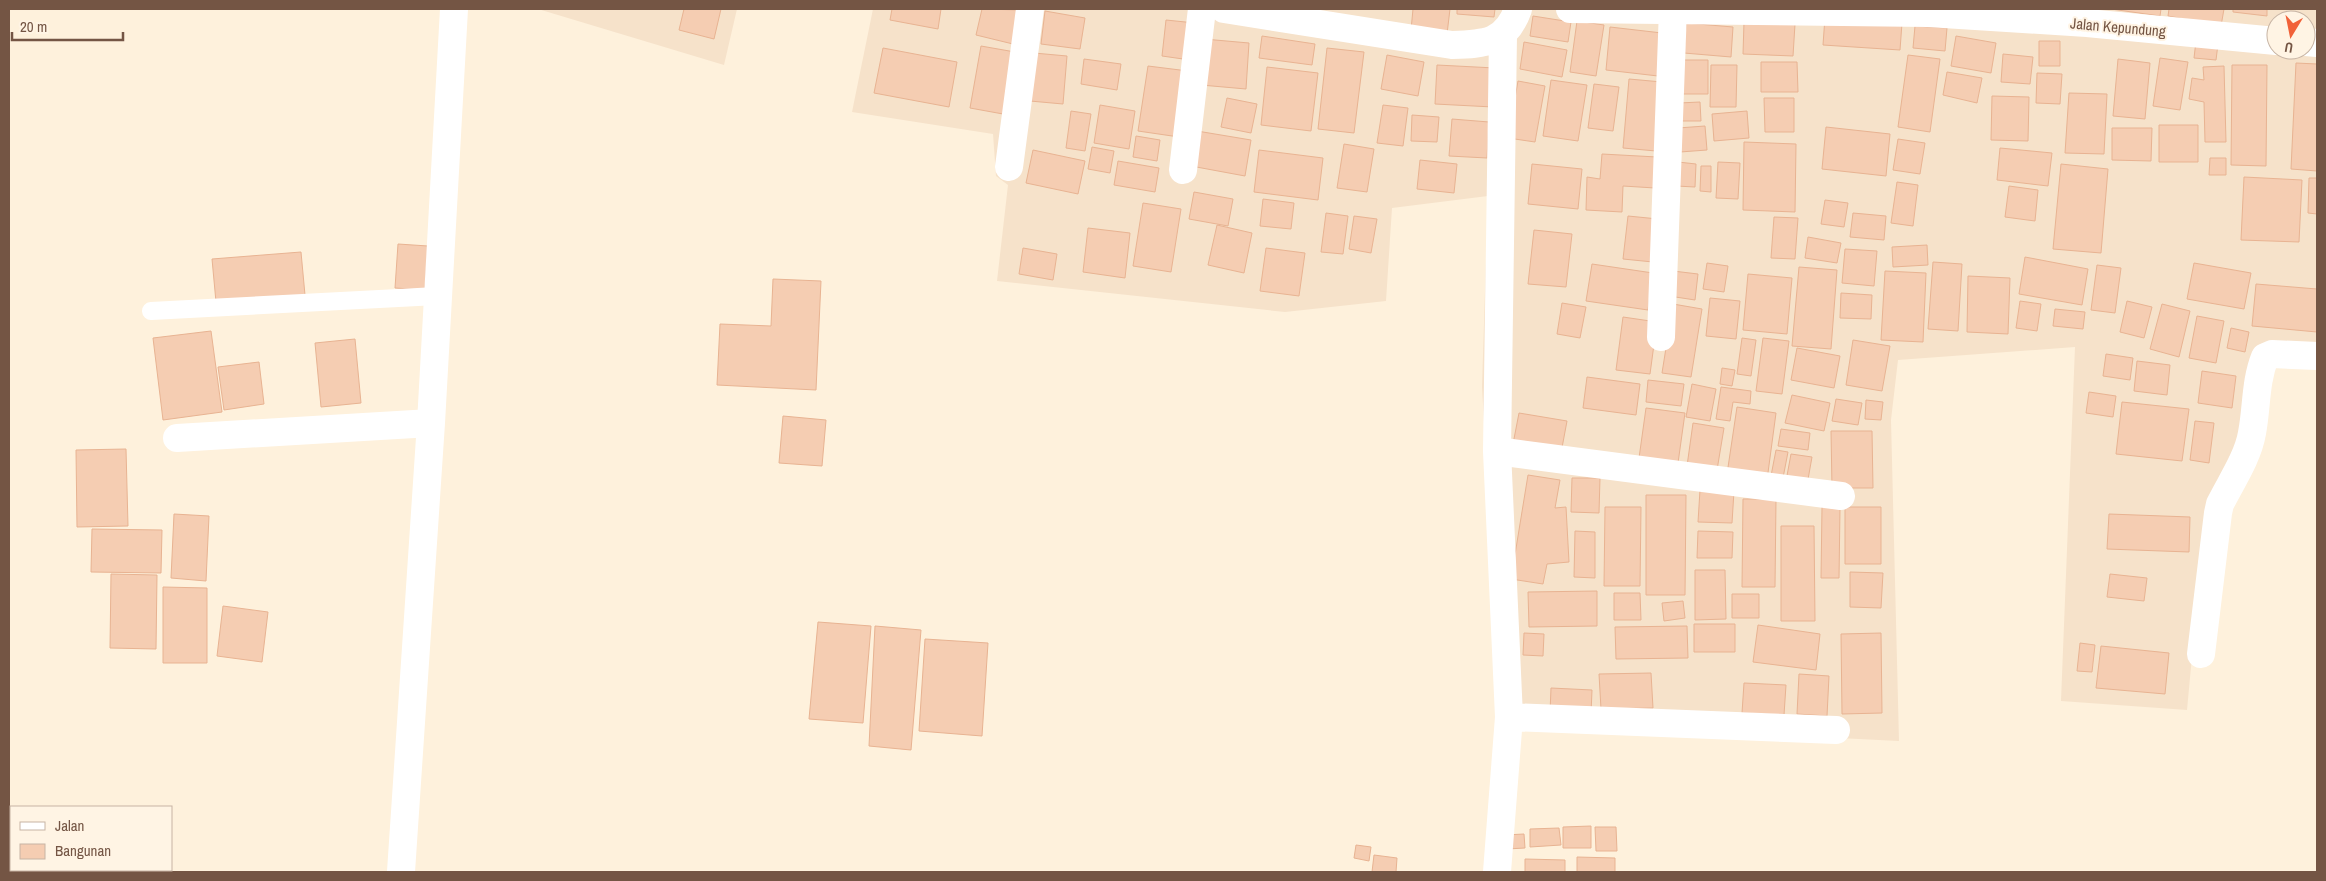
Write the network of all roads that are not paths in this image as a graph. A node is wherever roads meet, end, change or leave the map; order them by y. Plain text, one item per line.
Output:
1 (454, 9) edge
2 (1030, 9) edge
3 (1202, 9) edge
4 (1224, 9) edge
5 (1518, 9) edge
6 (1570, 9) edge
7 (1673, 9) edge
8 (1775, 10) edge
9 (1928, 11) edge
10 (2088, 16) edge
11 (1503, 35) junction
12 (2266, 40) edge
13 (1009, 167) dead end
14 (1182, 170) dead end
15 (437, 296) junction
16 (151, 311) dead end
17 (1661, 336) dead end
18 (2317, 356) edge
19 (431, 423) junction
20 (177, 438) dead end
21 (1497, 451) junction
22 (1842, 496) dead end
23 (2201, 654) dead end
24 (1509, 717) junction
25 (1836, 730) dead end
26 (401, 872) edge
27 (1497, 872) edge

1 - 15 street
2 - 13 street
3 - 14 street
4 - 11 street
5 - 11 street
6 - 7 street, Jalan Kepundung
7 - 8 street, Jalan Kepundung
7 - 17 street
8 - 9 street, Jalan Kepundung
9 - 10 street, Jalan Kepundung
10 - 12 street, Jalan Kepundung
11 - 21 street
15 - 16 lane
15 - 19 street
18 - 23 street
19 - 20 street
19 - 26 street
21 - 22 street
21 - 24 street
24 - 25 street
24 - 27 street

